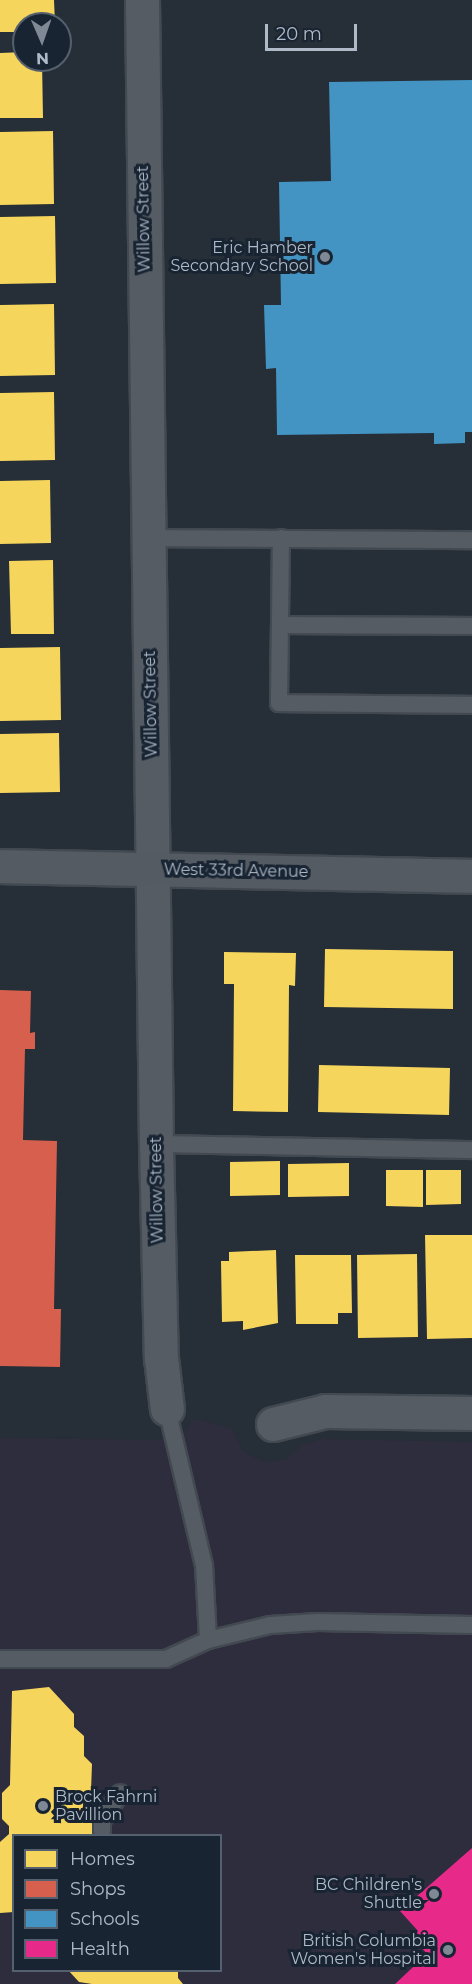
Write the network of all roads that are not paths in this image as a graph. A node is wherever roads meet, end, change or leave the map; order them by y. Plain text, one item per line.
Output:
1 (142, 0) edge
2 (148, 538) junction
3 (281, 538) junction
4 (472, 540) edge
5 (280, 625) junction
6 (472, 626) edge
7 (472, 705) edge
8 (0, 866) edge
9 (152, 869) junction
10 (472, 876) edge
11 (156, 1144) junction
12 (472, 1150) edge
13 (167, 1408) joint
14 (472, 1413) edge
15 (273, 1424) dead end
16 (472, 1625) edge
17 (208, 1640) junction
18 (0, 1659) edge
19 (120, 1792) dead end
20 (102, 1831) dead end

1 - 2 street, Willow Street
2 - 3 lane
2 - 9 street, Willow Street
3 - 4 lane
3 - 5 lane
5 - 6 lane
5 - 7 lane
8 - 9 street, West 33rd Avenue
9 - 10 street, West 33rd Avenue
9 - 11 street, Willow Street
11 - 12 lane
11 - 13 street, Willow Street
13 - 17 lane
14 - 15 street
16 - 17 lane
17 - 18 lane
19 - 20 lane

